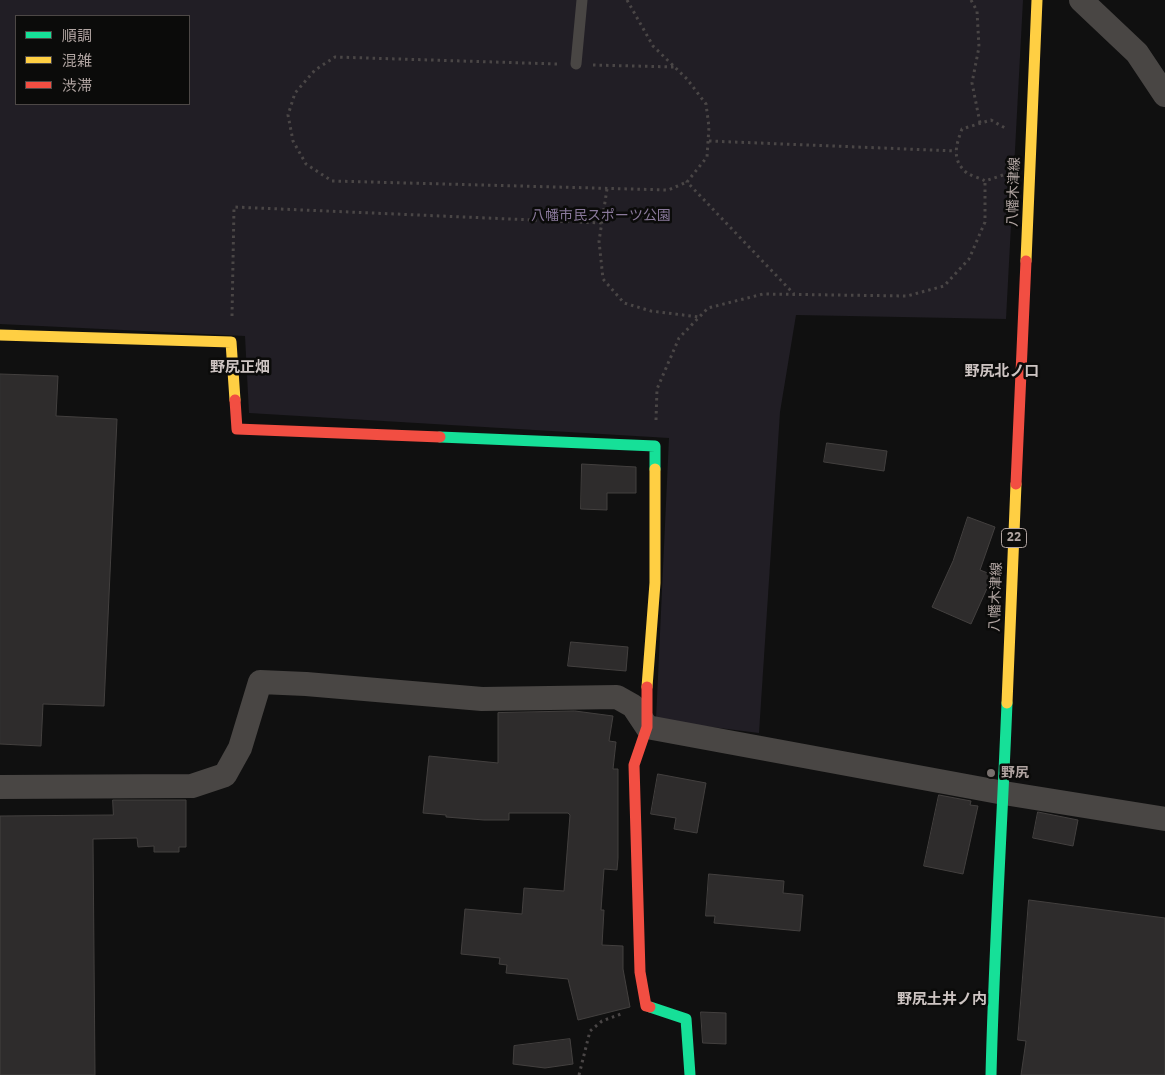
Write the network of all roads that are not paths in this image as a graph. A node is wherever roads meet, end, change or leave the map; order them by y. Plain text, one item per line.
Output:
1 (582, 0) edge
2 (1037, 0) edge
3 (1081, 0) edge
4 (576, 64) road end
5 (1165, 95) edge
6 (0, 335) edge
7 (647, 727) junction
8 (0, 787) edge
9 (1004, 793) junction
10 (1165, 820) edge
11 (690, 1075) edge
12 (991, 1075) edge

1 - 4 lane
2 - 9 street, 八幡木津線 / 22
3 - 5 street
6 - 7 street
7 - 8 street
7 - 9 street
7 - 11 street
9 - 10 street
9 - 12 street, 八幡木津線 / 22

